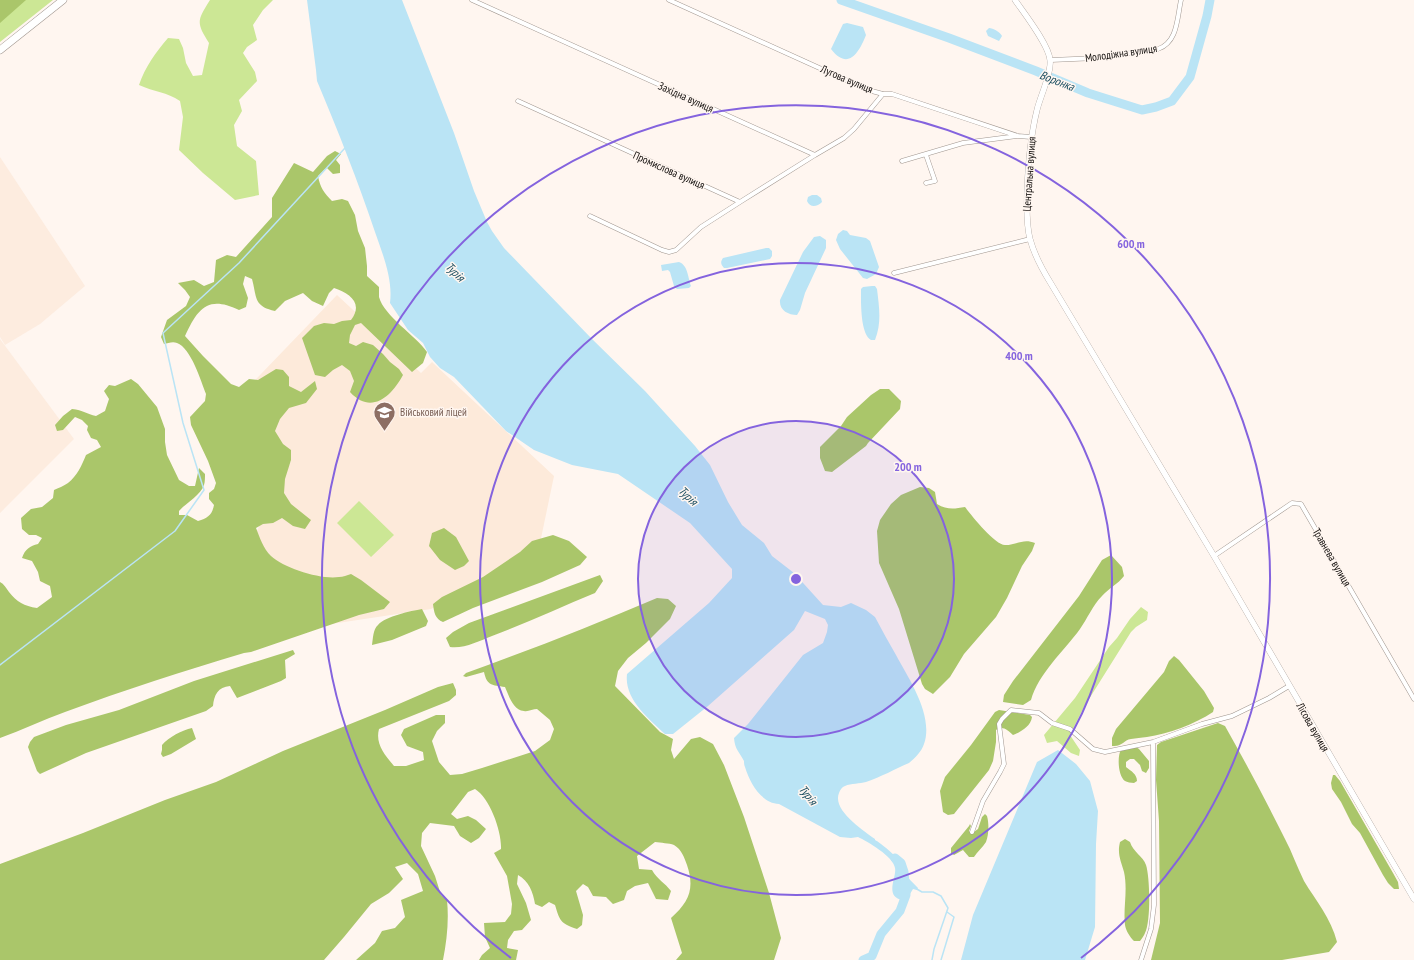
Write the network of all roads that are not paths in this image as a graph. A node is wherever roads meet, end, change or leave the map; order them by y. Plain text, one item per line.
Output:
1 (64, 0) edge
2 (472, 0) edge
3 (669, 0) edge
4 (1016, 0) edge
5 (1180, 0) edge
6 (0, 50) edge
7 (1051, 60) junction
8 (883, 94) junction
9 (518, 101) dead end
10 (1018, 136) junction
11 (1031, 137) junction
12 (816, 155) junction
13 (926, 155) junction
14 (902, 161) dead end
15 (926, 183) dead end
16 (740, 202) junction
17 (590, 216) dead end
18 (1030, 239) junction
19 (894, 273) dead end
20 (1214, 556) junction
21 (1289, 686) junction
22 (1414, 699) edge
23 (1152, 742) junction
24 (972, 832) dead end
25 (1412, 890) edge
26 (1414, 899) edge
27 (1141, 960) edge

1 - 6 highway
2 - 12 street, Західна вулиця
3 - 8 street, Лугова вулиця
4 - 7 street
5 - 7 street, Молодіжна вулиця
7 - 11 street, Центральна вулиця
8 - 10 street, Лугова вулиця
8 - 12 street
9 - 16 street, Промислова вулиця
10 - 11 street, Лугова вулиця
10 - 13 street
11 - 18 street, Центральна вулиця
12 - 16 street
13 - 14 street
13 - 15 street
16 - 17 street
18 - 19 street
18 - 20 street, Центральна вулиця
20 - 21 street, Лісова вулиця
20 - 22 street, Травнева вулиця
21 - 23 street
21 - 25 street, Лісова вулиця
23 - 24 street
23 - 27 street
25 - 26 street, Лісова вулиця

